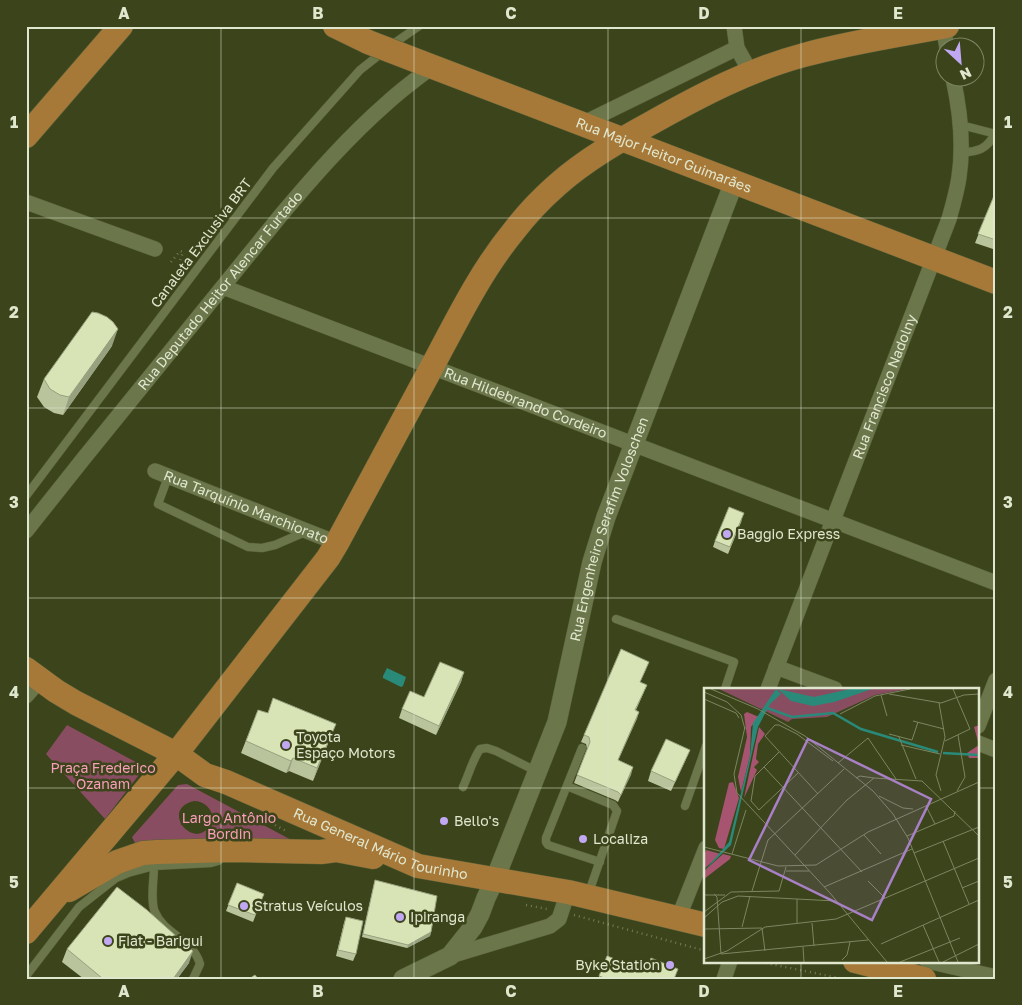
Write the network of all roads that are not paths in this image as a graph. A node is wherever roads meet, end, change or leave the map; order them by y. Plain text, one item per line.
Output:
1 (121, 26) edge
2 (334, 26) edge
3 (419, 26) edge
4 (734, 26) edge
5 (944, 26) edge
6 (737, 48) junction
7 (426, 64) junction
8 (751, 73) junction
9 (955, 88) edge
10 (582, 124) junction
11 (961, 125) junction
12 (995, 134) edge
13 (26, 136) edge
14 (622, 139) junction
15 (961, 152) junction
16 (734, 182) junction
17 (26, 202) edge
18 (156, 249) dead end
19 (934, 259) junction
20 (996, 282) edge
21 (223, 287) junction
22 (432, 367) junction
23 (634, 444) junction
24 (161, 474) joint
25 (26, 496) edge
26 (833, 521) junction
27 (26, 531) edge
28 (306, 531) junction
29 (337, 543) junction
30 (996, 583) edge
31 (616, 619) dead end
32 (776, 666) junction
33 (996, 680) edge
34 (31, 682) edge
35 (725, 688) edge
36 (768, 688) edge
37 (832, 688) edge
38 (980, 721) edge
39 (980, 745) edge
40 (582, 748) dead end
41 (996, 750) edge
42 (176, 754) junction
43 (704, 759) edge
44 (538, 772) junction
45 (205, 775) junction
46 (567, 786) junction
47 (463, 787) dead end
48 (685, 806) dead end
49 (232, 850) junction
50 (336, 850) junction
51 (704, 853) edge
52 (600, 862) junction
53 (154, 866) junction
54 (418, 866) junction
55 (495, 879) junction
56 (54, 898) junction
57 (573, 900) junction
58 (678, 919) junction
59 (704, 925) edge
60 (26, 932) edge
61 (450, 956) junction
62 (730, 962) edge
63 (859, 962) edge
64 (931, 962) edge
65 (26, 976) edge
66 (996, 977) edge
67 (193, 979) edge
68 (403, 979) edge
69 (724, 979) edge
70 (924, 979) edge

1 - 13 main road
2 - 7 main road, Rua Major Heitor Guimarães, bridge
3 - 25 lane, Canaleta Exclusiva BRT
4 - 6 street
5 - 8 main road
6 - 8 street
6 - 10 street
7 - 10 main road, Rua Major Heitor Guimarães
7 - 21 street, Rua Deputado Heitor Alencar Furtado
8 - 14 main road
9 - 11 street, Rua Francisco Nadolny
10 - 14 main road, Rua Major Heitor Guimarães
11 - 12 lane
11 - 15 street, Rua Francisco Nadolny
12 - 15 lane
14 - 16 main road, Rua Major Heitor Guimarães
14 - 22 main road
15 - 19 street, Rua Francisco Nadolny
16 - 19 main road, Rua Major Heitor Guimarães
16 - 23 street, Rua Engenheiro Serafim Voloschen
17 - 18 street
19 - 20 main road, Rua Major Heitor Guimarães
19 - 26 street, Rua Francisco Nadolny
21 - 22 street, Rua Hildebrando Cordeiro
21 - 27 street, Rua Deputado Heitor Alencar Furtado
22 - 23 street, Rua Hildebrando Cordeiro
22 - 29 main road
23 - 26 street, Rua Hildebrando Cordeiro
23 - 44 street, Rua Engenheiro Serafim Voloschen
24 - 28 street, Rua Tarquínio Marchiorato
24 - 28 lane
26 - 30 street, Rua Hildebrando Cordeiro
26 - 32 street, Rua Francisco Nadolny
28 - 29 street, Rua Tarquínio Marchiorato
29 - 42 main road
31 - 35 lane
32 - 36 street, Rua Francisco Nadolny
32 - 37 street
33 - 38 street
34 - 42 main road, Rua General Mário Tourinho
39 - 41 street
40 - 46 lane
42 - 45 main road, Rua General Mário Tourinho
42 - 56 main road
43 - 48 lane
44 - 47 lane
44 - 55 street, Rua Engenheiro Serafim Voloschen
45 - 50 main road
45 - 54 main road, Rua General Mário Tourinho
46 - 52 lane
46 - 52 lane
49 - 50 main road
49 - 53 lane
49 - 56 main road
50 - 54 main road
51 - 58 street
52 - 57 lane
53 - 65 lane
53 - 67 lane
54 - 55 main road, Rua General Mário Tourinho
55 - 57 main road, Rua General Mário Tourinho
55 - 61 street, Rua Engenheiro Serafim Voloschen
56 - 60 main road
57 - 58 main road, Rua General Mário Tourinho
57 - 61 street
58 - 59 main road, Rua General Mário Tourinho
61 - 68 street
62 - 69 street
63 - 70 main road
64 - 66 street

